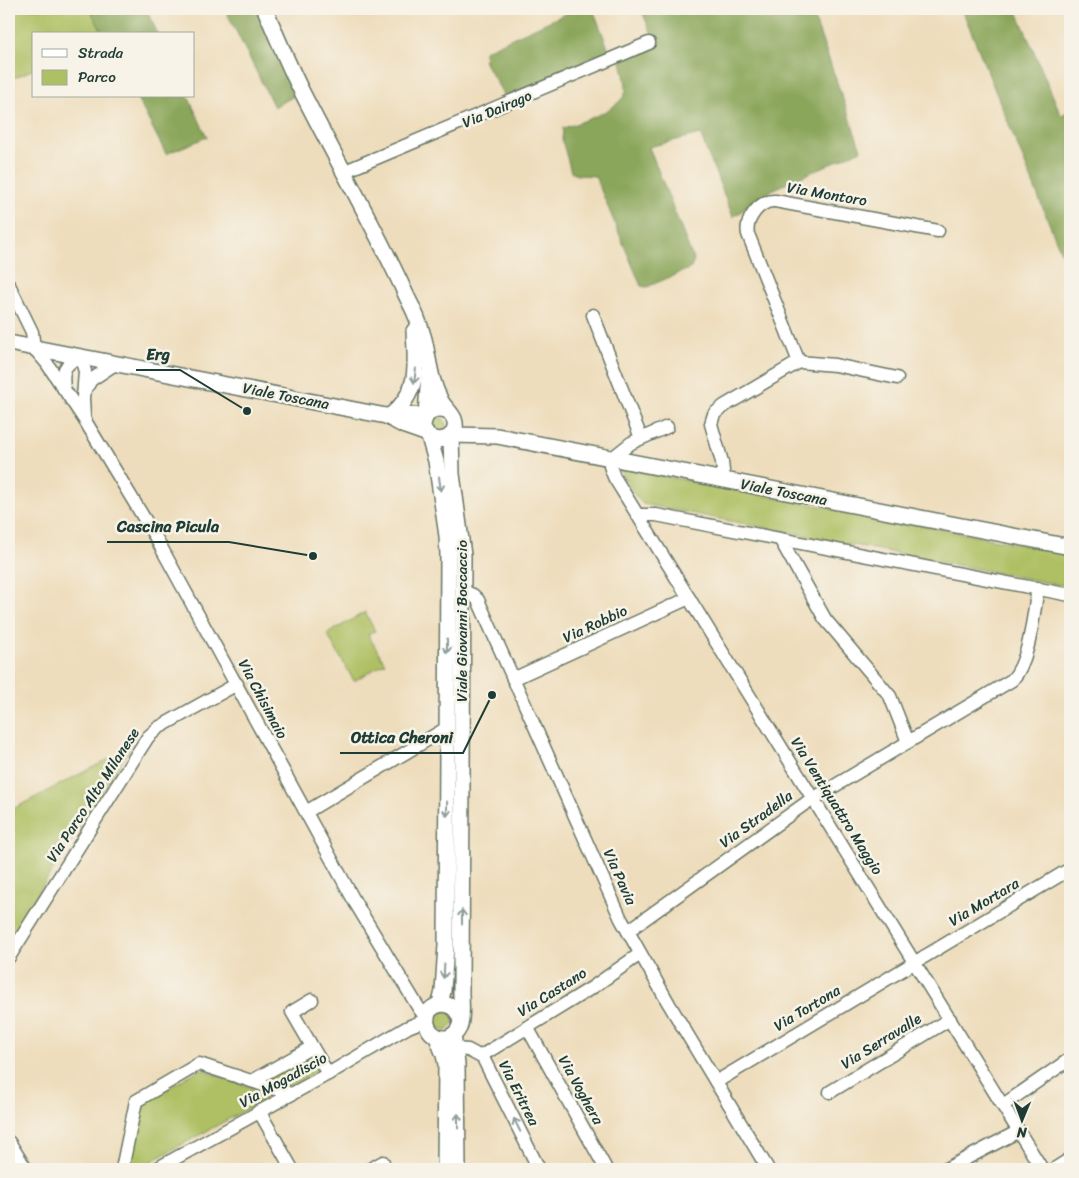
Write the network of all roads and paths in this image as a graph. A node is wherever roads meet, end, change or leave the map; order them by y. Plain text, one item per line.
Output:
1 (265, 9) edge
2 (649, 44) dead end
3 (343, 172) junction
4 (938, 231) dead end
5 (9, 285) edge
6 (413, 310) junction
7 (593, 315) dead end
8 (9, 343) edge
9 (34, 348) junction
10 (80, 357) junction
11 (798, 362) junction
12 (115, 364) junction
13 (429, 372) junction
14 (897, 378) dead end
15 (64, 389) junction
16 (83, 394) junction
17 (450, 414) junction
18 (426, 415) junction
19 (388, 416) junction
20 (84, 419) junction
21 (667, 427) dead end
22 (427, 435) junction
23 (452, 435) junction
24 (497, 436) junction
25 (641, 438) junction
26 (611, 459) junction
27 (724, 480) junction
28 (638, 516) junction
29 (780, 539) junction
30 (1070, 546) edge
31 (1038, 588) junction
32 (463, 592) junction
33 (1070, 595) edge
34 (689, 598) junction
35 (514, 680) junction
36 (237, 684) junction
37 (447, 728) junction
38 (908, 742) junction
39 (813, 799) junction
40 (306, 812) junction
41 (1070, 869) edge
42 (628, 931) junction
43 (640, 954) junction
44 (9, 957) edge
45 (915, 963) junction
46 (312, 1000) dead end
47 (432, 1013) junction
48 (460, 1018) junction
49 (950, 1019) junction
50 (527, 1027) junction
51 (438, 1037) junction
52 (454, 1042) junction
53 (312, 1047) junction
54 (481, 1056) junction
55 (1070, 1059) edge
56 (328, 1074) junction
57 (252, 1081) junction
58 (716, 1082) junction
59 (830, 1092) dead end
60 (291, 1094) junction
61 (1003, 1105) junction
62 (259, 1112) junction
63 (1018, 1131) junction
64 (9, 1142) edge
65 (1070, 1160) edge
66 (383, 1162) dead end
67 (26, 1169) edge
68 (122, 1169) edge
69 (156, 1169) edge
70 (292, 1169) edge
71 (370, 1169) edge
72 (445, 1169) edge
73 (458, 1169) edge
74 (539, 1169) edge
75 (606, 1169) edge
76 (768, 1169) edge
77 (946, 1169) edge
78 (1042, 1169) edge
79 (1054, 1169) edge

1 - 3 street
2 - 3 street, Via Dairago
3 - 6 street
4 - 11 street, Via Montoro
5 - 9 street
6 - 13 street
6 -> 19 street
7 - 25 street
8 - 9 street, Viale Toscana
9 - 10 street, Viale Toscana
9 - 15 street, Via Chisimaio
10 - 12 street, Viale Toscana
10 - 15 street
10 - 16 street, Via Chisimaio
11 - 14 street
11 - 27 street
12 - 16 street
12 - 19 street, Viale Toscana
13 - 17 street
13 - 18 street
15 - 20 street, Via Chisimaio
16 - 20 street, Via Chisimaio
17 - 18 street
17 - 23 street
17 - 24 street, Viale Toscana
18 - 19 street, Viale Toscana
18 - 22 street
19 - 22 street, Viale Toscana
20 - 36 street, Via Chisimaio
21 - 25 street
22 - 23 street
22 -> 37 street, Viale Giovanni Boccaccio
23 - 24 street, Viale Toscana
23 - 32 street, Viale Giovanni Boccaccio
24 - 26 street, Viale Toscana
25 - 26 street
26 - 27 street, Viale Toscana
26 - 28 street, Via Ventiquattro Maggio
27 - 30 street, Viale Toscana
28 - 29 street
28 - 34 street, Via Ventiquattro Maggio
29 - 31 street
29 - 38 street
31 - 33 street
31 - 38 street, Via Stradella
32 - 35 street, Via Pavia
48 -> 32 street, Viale Giovanni Boccaccio
34 - 35 street, Via Robbio
34 - 39 street, Via Ventiquattro Maggio
35 - 42 street, Via Pavia
36 - 40 street, Via Chisimaio
36 - 44 street, Via Parco Alto Milanese
37 - 40 street
37 -> 47 street, Viale Giovanni Boccaccio
38 - 39 street, Via Stradella
39 - 42 street, Via Stradella
39 - 45 street, Via Ventiquattro Maggio
40 - 47 street, Via Chisimaio
41 - 45 street, Via Mortara
42 - 43 street, Via Pavia
43 - 50 street, Via Castano
43 - 58 street, Via Pavia
45 - 49 street, Via Ventiquattro Maggio
45 - 58 street, Via Tortona
46 - 53 street
47 - 48 street
47 - 51 street
47 - 56 street, Via Mogadiscio
48 - 52 street, Viale Giovanni Boccaccio
49 - 59 street, Via Serravalle
49 - 61 street, Via Ventiquattro Maggio
50 - 54 street, Via Castano
50 - 75 street, Via Voghera
51 - 52 street
51 - 72 street
52 - 54 street, Via Eritrea
73 -> 52 street, Viale Giovanni Boccaccio
53 - 56 street
53 - 57 street
74 -> 54 street, Via Eritrea
55 - 61 street
56 - 60 street, Via Mogadiscio
57 - 60 street
57 - 68 street
58 - 76 street, Via Pavia
60 - 62 street, Via Mogadiscio
61 - 63 street, Via Ventiquattro Maggio
62 - 69 street, Via Mogadiscio
62 - 70 street
63 - 77 street
63 - 78 street, Via Ventiquattro Maggio
64 - 67 street
65 - 79 street
66 - 71 street

